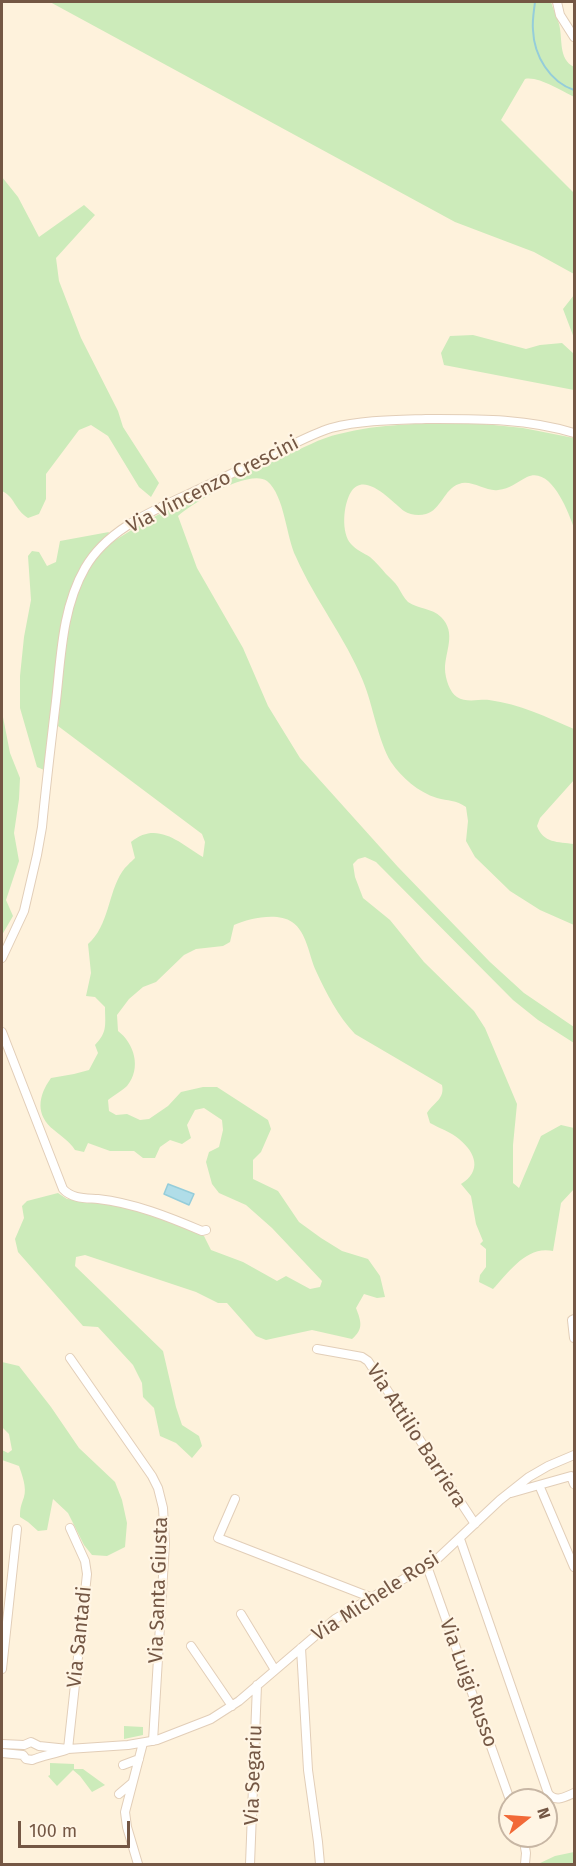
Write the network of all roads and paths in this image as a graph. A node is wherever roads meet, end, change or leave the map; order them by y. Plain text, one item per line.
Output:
1 (557, 2) edge
2 (574, 37) edge
3 (574, 433) edge
4 (2, 958) edge
5 (2, 1032) edge
6 (206, 1230) dead end
7 (574, 1319) edge
8 (574, 1338) edge
9 (317, 1349) dead end
10 (70, 1358) dead end
11 (574, 1455) edge
12 (574, 1484) edge
13 (539, 1485) junction
14 (508, 1494) junction
15 (235, 1499) dead end
16 (474, 1524) junction
17 (70, 1528) dead end
18 (17, 1529) dead end
19 (460, 1539) junction
20 (427, 1566) junction
21 (574, 1567) edge
22 (370, 1597) junction
23 (241, 1614) dead end
24 (190, 1646) dead end
25 (301, 1648) junction
26 (2, 1669) edge
27 (275, 1670) junction
28 (257, 1685) junction
29 (232, 1706) junction
30 (148, 1742) junction
31 (2, 1744) edge
32 (39, 1746) junction
33 (68, 1749) junction
34 (23, 1750) junction
35 (2, 1753) edge
36 (39, 1756) junction
37 (138, 1759) junction
38 (123, 1765) dead end
39 (132, 1783) junction
40 (506, 1788) edge
41 (574, 1793) edge
42 (119, 1794) dead end
43 (525, 1848) edge
44 (138, 1864) edge
45 (250, 1864) edge
46 (320, 1864) edge
47 (525, 1864) edge

1 - 2 street
3 - 4 street, Via Vincenzo Crescini
5 - 6 street
7 - 8 street
9 - 16 street, Via Attilio Barriera
10 - 30 street, Via Santa Giusta
11 - 14 street, Via Michele Rosi
12 - 13 street
13 - 14 street
13 - 21 street
14 - 16 street, Via Michele Rosi
15 - 22 street
16 - 19 street, Via Michele Rosi
17 - 33 street, Via Santadi
18 - 26 street
19 - 20 street, Via Michele Rosi
19 - 41 street
20 - 22 street, Via Michele Rosi
20 - 40 street, Via Luigi Russo
22 - 25 street, Via Michele Rosi
23 - 27 street
24 - 29 street
25 - 27 street, Via Michele Rosi
25 - 46 street
27 - 28 street, Via Michele Rosi
28 - 29 street, Via Michele Rosi
28 - 45 street, Via Segariu
29 - 30 street, Via Michele Rosi
30 - 33 street, Via Michele Rosi
30 - 37 street
31 - 34 street, Via Michele Rosi
32 - 33 street, Via Michele Rosi
32 - 34 street, Via Michele Rosi
32 - 36 street
33 - 36 street, Via Michele Rosi
34 - 35 street, Via Michele Rosi
34 - 36 street, Via Michele Rosi
37 - 38 street
37 - 39 street
39 - 42 street
39 - 44 street
43 - 47 street

